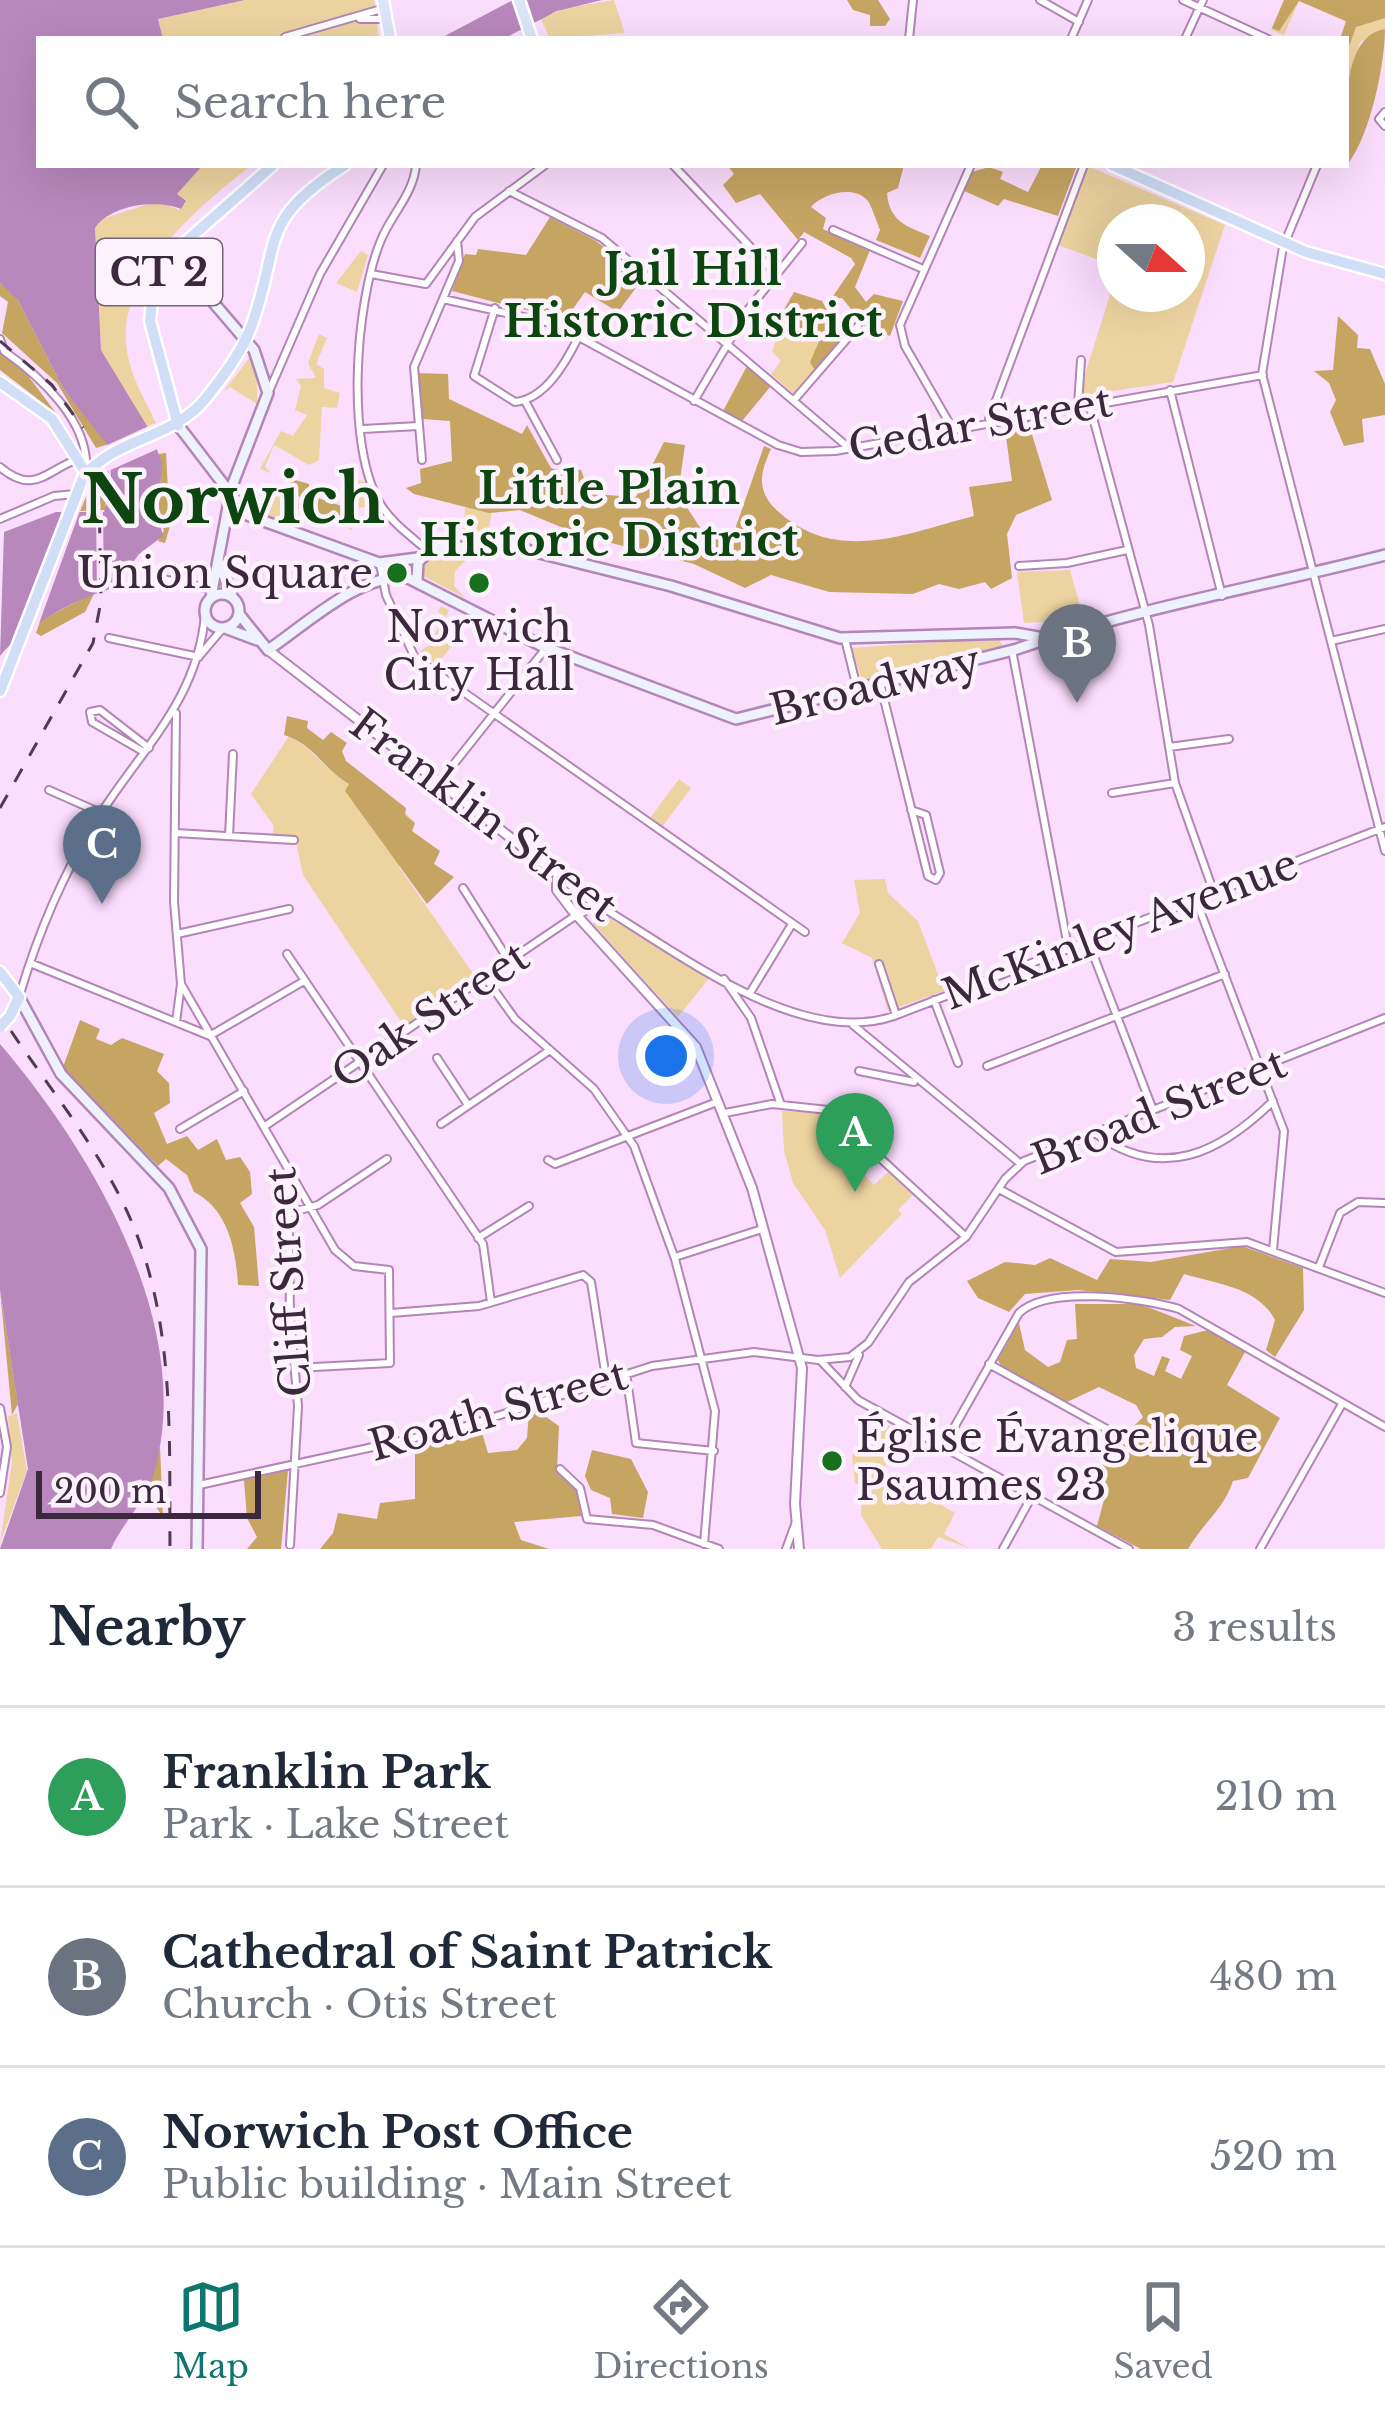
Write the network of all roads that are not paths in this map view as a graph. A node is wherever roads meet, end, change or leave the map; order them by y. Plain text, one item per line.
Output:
1 (519, 0) edge
2 (913, 0) edge
3 (1040, 0) edge
4 (1088, 0) edge
5 (1183, 0) edge
6 (1202, 4) edge
7 (385, 9) edge
8 (1078, 22) junction
9 (289, 36) edge
10 (531, 36) edge
11 (909, 36) edge
12 (1072, 36) edge
13 (1186, 36) edge
14 (1262, 36) edge
15 (1385, 112) edge
16 (1385, 125) edge
17 (270, 168) edge
18 (380, 168) edge
19 (415, 168) edge
20 (541, 168) edge
21 (676, 168) edge
22 (970, 168) edge
23 (1083, 168) edge
24 (1119, 168) edge
25 (1316, 168) edge
26 (327, 171) edge
27 (509, 190) junction
28 (832, 230) dead end
29 (458, 241) junction
30 (802, 243) dead end
31 (1284, 243) junction
32 (172, 254) junction
33 (923, 269) junction
34 (370, 274) junction
35 (776, 274) junction
36 (1385, 274) edge
37 (443, 299) junction
38 (494, 308) junction
39 (858, 326) dead end
40 (578, 336) junction
41 (0, 339) edge
42 (245, 340) junction
43 (727, 344) junction
44 (1081, 361) dead end
45 (1263, 375) junction
46 (0, 382) edge
47 (1170, 390) junction
48 (268, 393) junction
49 (794, 400) junction
50 (526, 401) junction
51 (694, 401) junction
52 (1089, 403) junction
53 (1078, 405) junction
54 (989, 419) junction
55 (178, 425) junction
56 (418, 425) junction
57 (951, 427) junction
58 (363, 429) junction
59 (849, 448) junction
60 (79, 460) junction
61 (422, 460) dead end
62 (557, 460) dead end
63 (0, 467) edge
64 (86, 473) junction
65 (76, 494) junction
66 (230, 500) junction
67 (0, 519) edge
68 (1127, 550) junction
69 (425, 553) junction
70 (1385, 555) edge
71 (380, 562) junction
72 (219, 563) junction
73 (1019, 566) dead end
74 (1313, 573) junction
75 (154, 578) dead end
76 (382, 581) junction
77 (216, 582) junction
78 (418, 583) junction
79 (1222, 596) junction
80 (212, 597) junction
81 (233, 597) junction
82 (205, 614) junction
83 (239, 614) junction
84 (1146, 615) junction
85 (224, 628) junction
86 (1385, 629) edge
87 (1039, 637) junction
88 (109, 638) dead end
89 (845, 639) junction
90 (257, 640) junction
91 (1331, 641) junction
92 (546, 647) junction
93 (268, 650) junction
94 (1012, 650) junction
95 (200, 655) junction
96 (880, 683) junction
97 (857, 689) junction
98 (0, 691) edge
99 (176, 713) junction
100 (493, 714) junction
101 (1228, 739) dead end
102 (1169, 748) junction
103 (147, 750) junction
104 (232, 754) dead end
105 (1175, 783) junction
106 (438, 784) junction
107 (49, 790) dead end
108 (1112, 793) dead end
109 (911, 810) junction
110 (101, 813) junction
111 (1382, 828) edge
112 (176, 833) junction
113 (229, 836) junction
114 (294, 840) dead end
115 (1385, 851) edge
116 (557, 879) junction
117 (463, 888) dead end
118 (1214, 893) junction
119 (1196, 900) junction
120 (595, 903) junction
121 (289, 909) dead end
122 (577, 916) junction
123 (792, 924) junction
124 (805, 932) dead end
125 (177, 934) junction
126 (1088, 941) junction
127 (1068, 949) junction
128 (286, 954) dead end
129 (509, 961) junction
130 (30, 963) junction
131 (880, 964) dead end
132 (1, 973) edge
133 (1225, 974) junction
134 (485, 977) junction
135 (724, 979) junction
136 (304, 981) junction
137 (181, 984) junction
138 (750, 993) junction
139 (19, 997) junction
140 (934, 1000) junction
141 (896, 1015) junction
142 (1117, 1016) junction
143 (1385, 1018) edge
144 (176, 1022) junction
145 (853, 1025) junction
146 (0, 1028) edge
147 (211, 1035) junction
148 (550, 1050) junction
149 (436, 1058) dead end
150 (359, 1062) junction
151 (958, 1063) dead end
152 (987, 1066) dead end
153 (1261, 1069) junction
154 (859, 1071) dead end
155 (916, 1082) junction
156 (244, 1091) junction
157 (720, 1101) junction
158 (1273, 1101) junction
159 (468, 1105) junction
160 (781, 1105) junction
161 (1153, 1111) junction
162 (725, 1113) junction
163 (441, 1124) dead end
164 (265, 1126) junction
165 (180, 1129) dead end
166 (1095, 1133) junction
167 (628, 1136) junction
168 (388, 1160) dead end
169 (548, 1160) dead end
170 (1021, 1164) junction
171 (288, 1165) junction
172 (999, 1189) junction
173 (1385, 1203) edge
174 (530, 1206) dead end
175 (309, 1209) junction
176 (289, 1213) junction
177 (765, 1228) junction
178 (478, 1238) junction
179 (966, 1238) junction
180 (1273, 1250) junction
181 (675, 1257) junction
182 (1316, 1266) junction
183 (1385, 1293) edge
184 (491, 1302) junction
185 (391, 1313) junction
186 (860, 1352) junction
187 (702, 1358) junction
188 (800, 1358) junction
189 (820, 1360) junction
190 (989, 1364) junction
191 (296, 1368) junction
192 (626, 1373) junction
193 (606, 1378) junction
194 (845, 1388) junction
195 (1342, 1404) junction
196 (0, 1408) edge
197 (1385, 1427) edge
198 (1112, 1432) dead end
199 (943, 1447) junction
200 (4, 1448) edge
201 (714, 1451) junction
202 (295, 1462) junction
203 (560, 1469) dead end
204 (199, 1485) junction
205 (0, 1493) edge
206 (1032, 1496) junction
207 (796, 1522) junction
208 (704, 1544) junction
209 (290, 1545) dead end
210 (197, 1549) edge
211 (719, 1549) edge
212 (786, 1549) edge
213 (799, 1549) edge
214 (1003, 1549) edge
215 (1129, 1549) edge
216 (1260, 1549) edge

1 - 10 main road
2 - 11 street
3 - 8 street
4 - 8 street
5 - 6 street
6 - 13 street
6 - 14 street
7 - 9 street
8 - 12 street
15 - 16 street
17 - 32 highway, CT 2
18 - 48 street
19 - 34 street
20 - 27 street
21 - 35 street
22 - 33 street
23 - 54 street
24 - 31 highway
25 - 31 street
26 - 42 highway, CT 2
27 - 29 street
27 - 43 street
28 - 33 street
29 - 34 street
29 - 37 street
30 - 35 street
31 - 36 highway
31 - 45 street
32 - 42 main road
32 - 55 highway, CT 2
33 - 57 street
34 - 58 street
35 - 43 street
37 - 38 street, Cedar Street
37 - 56 street
38 - 40 street, Cedar Street
38 - 50 street
39 - 49 street
40 - 50 street
40 - 51 street, Cedar Street
41 - 64 street
42 - 48 main road
42 - 55 highway, CT 2
43 - 49 street
43 - 51 street
44 - 53 street
45 - 47 street, Cedar Street
45 - 74 street
46 - 60 highway
47 - 52 street, Cedar Street
47 - 79 street
48 - 66 main road
49 - 59 street
50 - 62 street
51 - 59 street, Cedar Street
52 - 53 street, Cedar Street
52 - 68 street
53 - 54 street, Cedar Street
54 - 57 street, Cedar Street
55 - 64 highway, CT 2
55 - 66 main road
56 - 58 street
56 - 61 street
57 - 59 street, Cedar Street
58 - 69 street
60 - 63 street
60 - 64 highway
64 - 65 highway, CT 2
65 - 67 street
65 - 98 highway, CT 2
66 - 71 main road
66 - 72 main road
68 - 73 street
68 - 84 street
69 - 71 main road
69 - 78 main road
69 - 89 main road
70 - 74 main road, Broadway
71 - 76 street
72 - 77 main road
72 - 81 main road
74 - 79 main road, Broadway
74 - 91 street
75 - 77 street
76 - 78 main road, Broadway
76 - 93 main road
76 - 100 street
77 - 80 main road
78 - 92 main road, Broadway
79 - 84 main road, Broadway
80 - 81 main road
80 - 82 main road
81 - 83 main road
82 - 85 main road
82 - 95 street
83 - 85 main road
83 - 90 main road, Franklin Street
84 - 87 main road, Broadway
84 - 102 street
85 - 90 main road, Franklin Street
85 - 95 street
86 - 91 street
87 - 89 main road
87 - 94 main road, Broadway
88 - 95 street
89 - 97 street
90 - 93 main road, Franklin Street
91 - 111 street
92 - 97 main road, Broadway
92 - 100 street
93 - 106 street, Franklin Street
94 - 96 main road, Broadway
94 - 127 street
95 - 99 street
96 - 97 main road, Broadway
96 - 109 street
99 - 103 street
99 - 112 street, Cliff Street
100 - 106 street
100 - 123 street
101 - 102 street
102 - 105 street
103 - 103 street
103 - 110 street
104 - 113 street
105 - 108 street
105 - 118 street
106 - 116 street, Franklin Street
107 - 110 street
109 - 109 street
110 - 130 street
111 - 115 street
111 - 118 street, McKinley Avenue
112 - 113 street
112 - 125 street, Cliff Street
113 - 114 street
116 - 120 street, Franklin Street
116 - 122 street
117 - 129 street
118 - 119 street, McKinley Avenue
119 - 126 street, McKinley Avenue
119 - 133 street
120 - 122 street, Oak Street
120 - 135 street, Franklin Street
121 - 125 street
122 - 129 street, Oak Street
122 - 157 street
123 - 124 street
123 - 138 street
125 - 137 street, Cliff Street
126 - 127 street, McKinley Avenue
126 - 142 street
127 - 140 street, McKinley Avenue
128 - 136 street
129 - 134 street, Oak Street
130 - 139 street
130 - 144 street
131 - 141 street
132 - 139 highway
133 - 142 street
133 - 153 street
134 - 148 street
134 - 150 street, Oak Street
135 - 138 street, Franklin Street
135 - 160 street
136 - 147 street
136 - 150 street
137 - 144 street, Cliff Street
137 - 147 street, Cliff Street
138 - 145 street, Franklin Street
139 - 146 highway, bridge
139 - 204 main road
140 - 141 street, McKinley Avenue
140 - 151 street
141 - 145 street, McKinley Avenue
142 - 152 street
142 - 161 street
143 - 153 street, Broad Street
144 - 147 street
145 - 155 street
147 - 156 street, Cliff Street
148 - 159 street
148 - 167 street
149 - 159 street
150 - 164 street, Oak Street
150 - 178 street
153 - 158 street
153 - 161 street, Broad Street
154 - 155 street
155 - 170 street
156 - 164 street, Cliff Street
156 - 165 street
157 - 162 street
157 - 167 street
158 - 166 street
158 - 180 street
159 - 163 street
160 - 162 street
160 - 179 street
161 - 166 street, Broad Street
162 - 177 street
164 - 171 street, Cliff Street
166 - 170 street, Broad Street
167 - 169 street
167 - 181 street
168 - 175 street
170 - 172 street, Broad Street
171 - 175 street
171 - 176 street, Cliff Street
172 - 179 street, Broad Street
172 - 180 street
173 - 182 street
174 - 178 street
175 - 176 street
175 - 185 street
176 - 191 street, Cliff Street
177 - 181 street
177 - 188 street
178 - 184 street
179 - 186 street, Broad Street
180 - 182 street
181 - 187 street
182 - 183 street
184 - 185 street
184 - 193 street
185 - 191 street
186 - 189 street
186 - 194 street, Broad Street
187 - 188 street, Roath Street
187 - 192 street, Roath Street
187 - 201 street
188 - 189 street
188 - 207 street
189 - 194 street
190 - 195 street
190 - 198 street
190 - 199 street
191 - 202 street, Cliff Street
192 - 193 street, Roath Street
192 - 201 street
193 - 202 street, Roath Street
194 - 199 street
195 - 197 street
195 - 216 street
196 - 200 street
199 - 206 street
200 - 205 street
201 - 208 street
202 - 204 street, Roath Street
202 - 209 street, Cliff Street
203 - 208 street
204 - 210 main road
206 - 214 street
206 - 215 street
207 - 212 street
207 - 213 street
208 - 211 street

